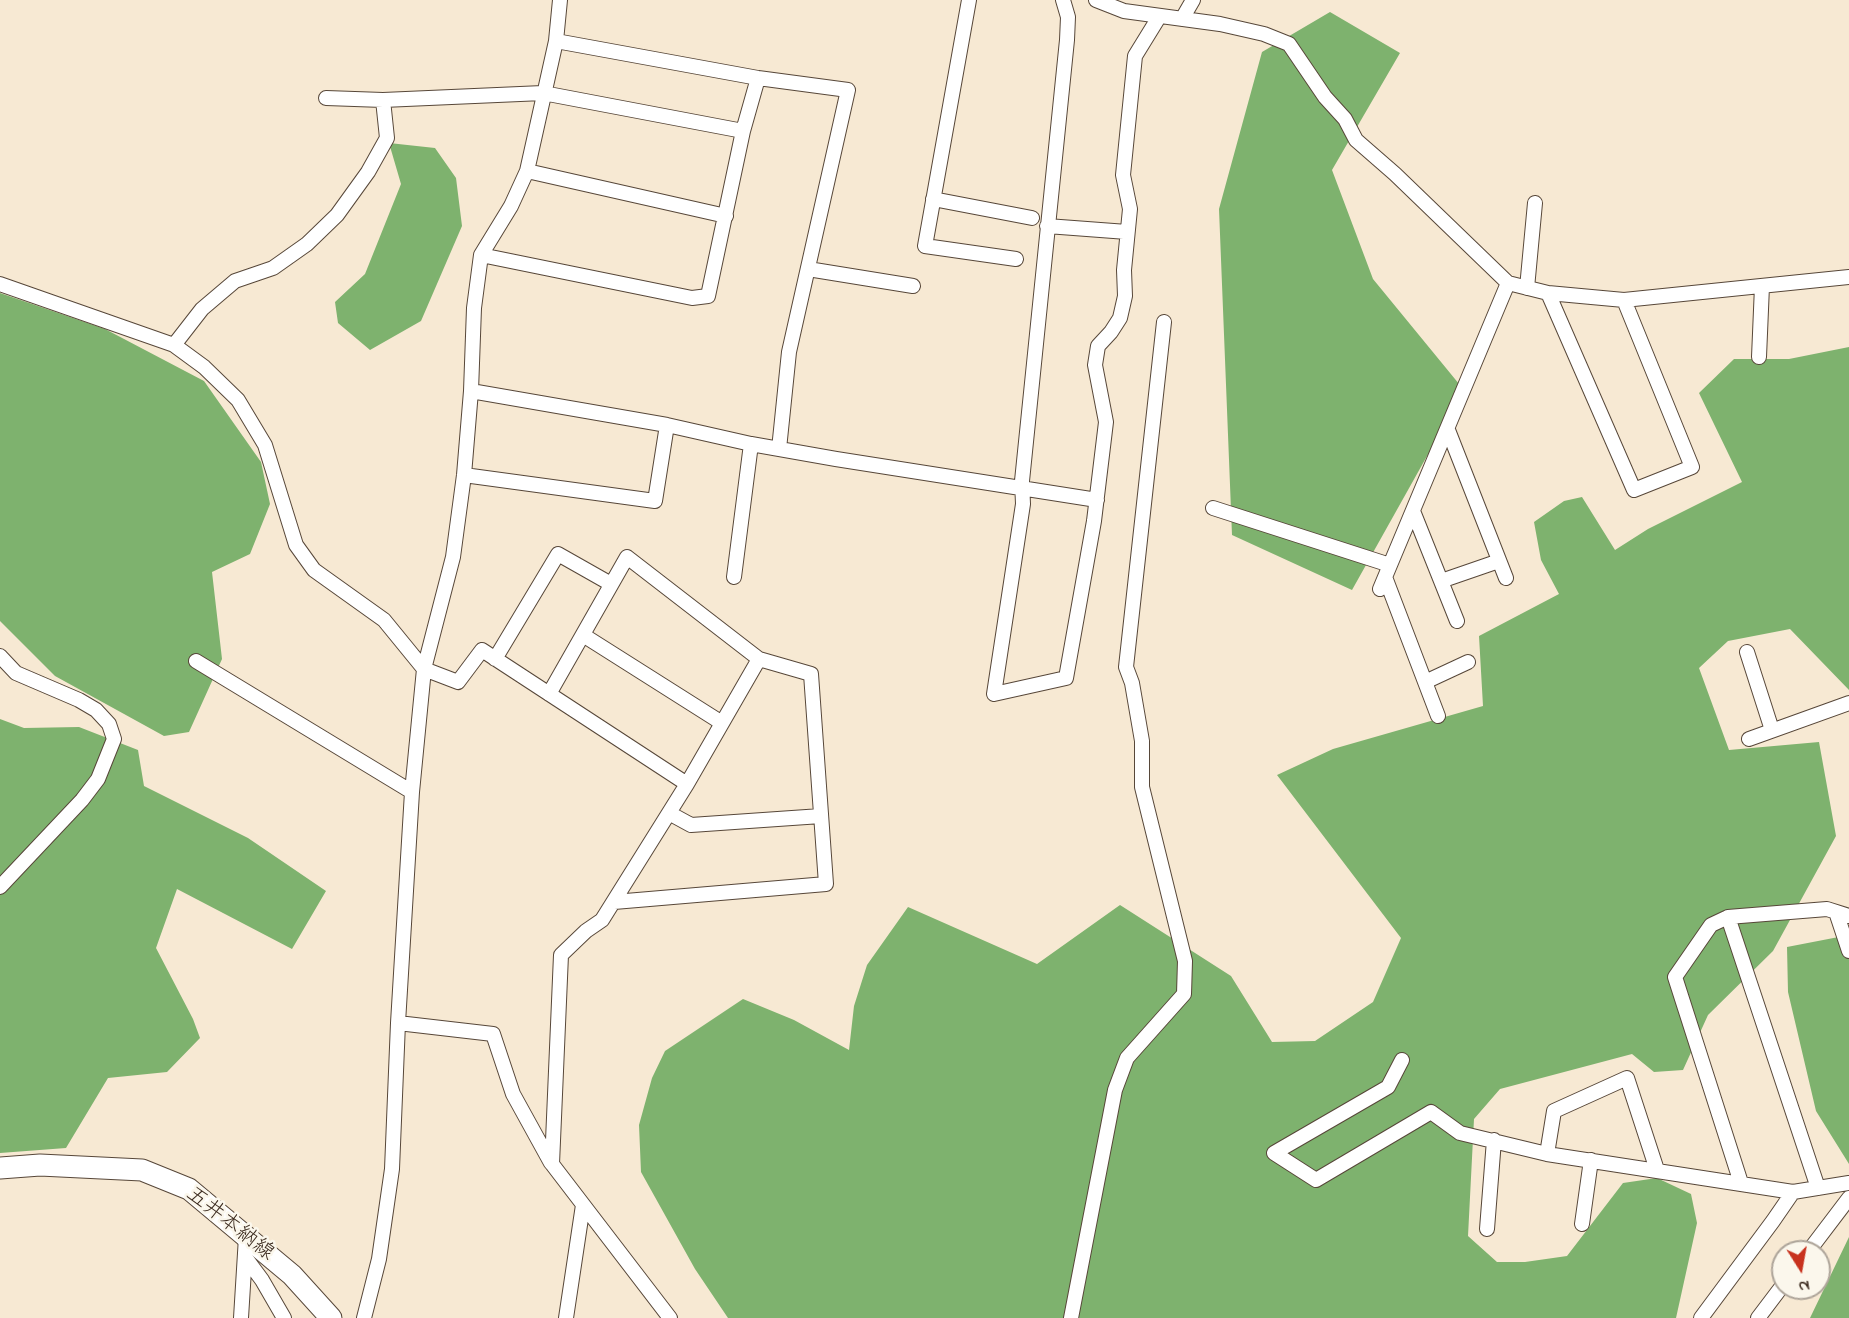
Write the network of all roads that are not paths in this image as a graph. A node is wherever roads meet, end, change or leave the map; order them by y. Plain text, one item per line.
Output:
1 (560, 0) edge
2 (969, 0) edge
3 (1063, 0) edge
4 (1096, 0) edge
5 (1193, 0) edge
6 (1126, 5) edge
7 (1159, 17) junction
8 (1182, 20) junction
9 (556, 41) junction
10 (758, 78) junction
11 (543, 93) junction
12 (326, 98) dead end
13 (383, 100) junction
14 (743, 131) junction
15 (526, 171) junction
16 (933, 199) junction
17 (1535, 204) dead end
18 (726, 216) junction
19 (1032, 218) dead end
20 (1047, 226) junction
21 (1127, 232) junction
22 (481, 255) junction
23 (1016, 259) dead end
24 (808, 269) junction
25 (1849, 277) edge
26 (1508, 283) junction
27 (0, 284) edge
28 (913, 286) dead end
29 (1762, 286) junction
30 (1527, 288) junction
31 (1548, 293) junction
32 (1624, 300) junction
33 (1164, 322) dead end
34 (174, 345) junction
35 (1759, 357) dead end
36 (471, 391) junction
37 (667, 425) junction
38 (1448, 430) junction
39 (751, 444) junction
40 (779, 449) junction
41 (464, 475) junction
42 (1022, 488) junction
43 (1097, 500) junction
44 (1213, 508) dead end
45 (1413, 511) junction
46 (1499, 561) junction
47 (734, 577) dead end
48 (1385, 577) junction
49 (1506, 578) dead end
50 (1441, 581) junction
51 (611, 584) junction
52 (1457, 621) dead end
53 (583, 635) junction
54 (1747, 652) dead end
55 (0, 656) edge
56 (495, 659) junction
57 (759, 659) junction
58 (196, 661) dead end
59 (1467, 662) dead end
60 (424, 669) junction
61 (1425, 682) junction
62 (549, 694) junction
63 (1849, 704) edge
64 (1438, 716) dead end
65 (722, 723) junction
66 (1772, 730) junction
67 (1749, 739) dead end
68 (687, 784) junction
69 (412, 792) junction
70 (669, 813) junction
71 (821, 816) junction
72 (0, 887) edge
73 (614, 902) junction
74 (1843, 914) edge
75 (1728, 917) junction
76 (1849, 951) edge
77 (398, 1023) junction
78 (1401, 1060) dead end
79 (1494, 1140) junction
80 (1548, 1154) junction
81 (1591, 1160) junction
82 (552, 1164) junction
83 (0, 1168) edge
84 (1657, 1170) junction
85 (1849, 1183) edge
86 (1741, 1184) junction
87 (1818, 1188) junction
88 (1793, 1192) junction
89 (1849, 1198) edge
90 (583, 1205) junction
91 (1582, 1224) dead end
92 (1487, 1229) dead end
93 (1817, 1240) edge
94 (246, 1247) junction
95 (1772, 1300) edge
96 (241, 1318) edge
97 (284, 1318) edge
98 (331, 1318) edge
99 (364, 1318) edge
100 (566, 1318) edge
101 (670, 1318) edge
102 (1071, 1318) edge
103 (1701, 1318) edge
104 (1758, 1318) edge

1 - 9 street
2 - 16 street
3 - 20 street
4 - 6 street
5 - 8 street
6 - 7 street
7 - 8 street
7 - 21 street
8 - 26 street
9 - 10 street
9 - 11 street
10 - 14 street
10 - 24 street
11 - 13 street
11 - 14 street
11 - 15 street
12 - 13 street
13 - 34 street
14 - 18 street
15 - 18 street
15 - 22 street
16 - 19 street
16 - 23 street
17 - 30 street
18 - 22 street
20 - 21 street
20 - 42 street
21 - 43 street
22 - 36 street
24 - 28 street
24 - 40 street
25 - 29 street
26 - 30 street
26 - 38 street
27 - 34 street
29 - 32 street
29 - 35 street
30 - 31 street
31 - 32 street
31 - 32 street
33 - 102 street
34 - 60 street
36 - 37 street
36 - 41 street
37 - 39 street
37 - 41 street
38 - 45 street
38 - 46 street
39 - 40 street
39 - 47 street
40 - 42 street
41 - 60 street
42 - 43 street
42 - 43 street
44 - 48 street
45 - 48 street
45 - 50 street
46 - 49 street
46 - 50 street
48 - 61 street
50 - 52 street
51 - 53 street
51 - 56 street
51 - 57 street
53 - 62 street
53 - 65 street
54 - 66 street
55 - 72 street
56 - 60 street
56 - 62 street
57 - 65 street
57 - 71 street
58 - 69 street
59 - 61 street
60 - 69 street
61 - 64 street
62 - 68 street
63 - 66 street
65 - 68 street
66 - 67 street
68 - 70 street
69 - 77 street
70 - 71 street
70 - 73 street
71 - 73 street
73 - 82 street
74 - 75 street
74 - 76 street
75 - 86 street
75 - 87 street
77 - 82 street
77 - 99 street
78 - 79 street
79 - 80 street
79 - 92 street
80 - 81 street
80 - 84 street
81 - 84 street
81 - 91 street
82 - 90 street
83 - 94 main road, 五井本納線
84 - 86 street
85 - 87 street
86 - 88 street
87 - 88 street
88 - 103 street
89 - 93 street
90 - 100 street
90 - 101 street
94 - 96 street
94 - 97 street
94 - 98 main road, 五井本納線
95 - 104 street

